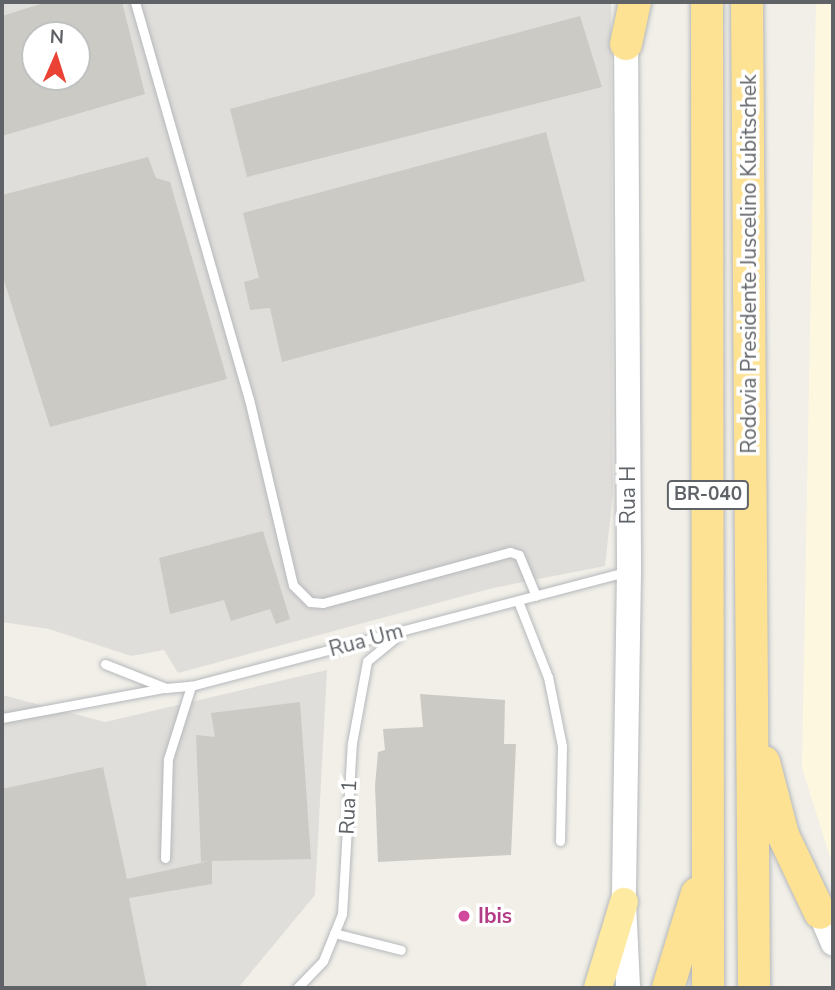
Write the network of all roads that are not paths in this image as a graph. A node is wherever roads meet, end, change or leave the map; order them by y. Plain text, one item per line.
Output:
1 (135, 2) edge
2 (626, 2) edge
3 (635, 2) edge
4 (707, 2) edge
5 (747, 2) edge
6 (626, 44) junction
7 (629, 572) junction
8 (536, 596) junction
9 (518, 601) junction
10 (404, 631) junction
11 (105, 664) dead end
12 (191, 686) junction
13 (166, 688) junction
14 (2, 718) edge
15 (753, 720) junction
16 (709, 840) junction
17 (560, 841) dead end
18 (164, 858) dead end
19 (624, 902) junction
20 (820, 913) joint
21 (334, 933) junction
22 (833, 943) edge
23 (401, 950) dead end
24 (297, 988) edge
25 (598, 988) edge
26 (628, 988) edge
27 (668, 988) edge
28 (708, 988) edge
29 (754, 988) edge

1 - 8 lane
2 - 6 main road, Rua H
3 - 6 highway
4 - 16 highway, Rodovia Presidente Juscelino Kubitschek / BR-040
5 - 15 highway, Rodovia Presidente Juscelino Kubitschek / BR-040
6 - 7 main road, Rua H
7 - 8 lane, Rua Um
7 - 19 main road, Rua H
8 - 9 lane, Rua Um
9 - 10 lane, Rua Um
9 - 17 lane
10 - 12 lane, Rua Um
10 - 21 lane, Rua 1
11 - 13 lane, Rua Um
12 - 13 lane, Rua Um
12 - 18 lane
13 - 14 lane
15 - 20 highway
15 - 29 highway, Rodovia Presidente Juscelino Kubitschek / BR-040
16 - 27 highway
16 - 28 highway, Rodovia Presidente Juscelino Kubitschek / BR-040
19 - 25 highway
19 - 26 main road, Rua H
20 - 22 main road
21 - 23 lane
21 - 24 lane, Rua 1

